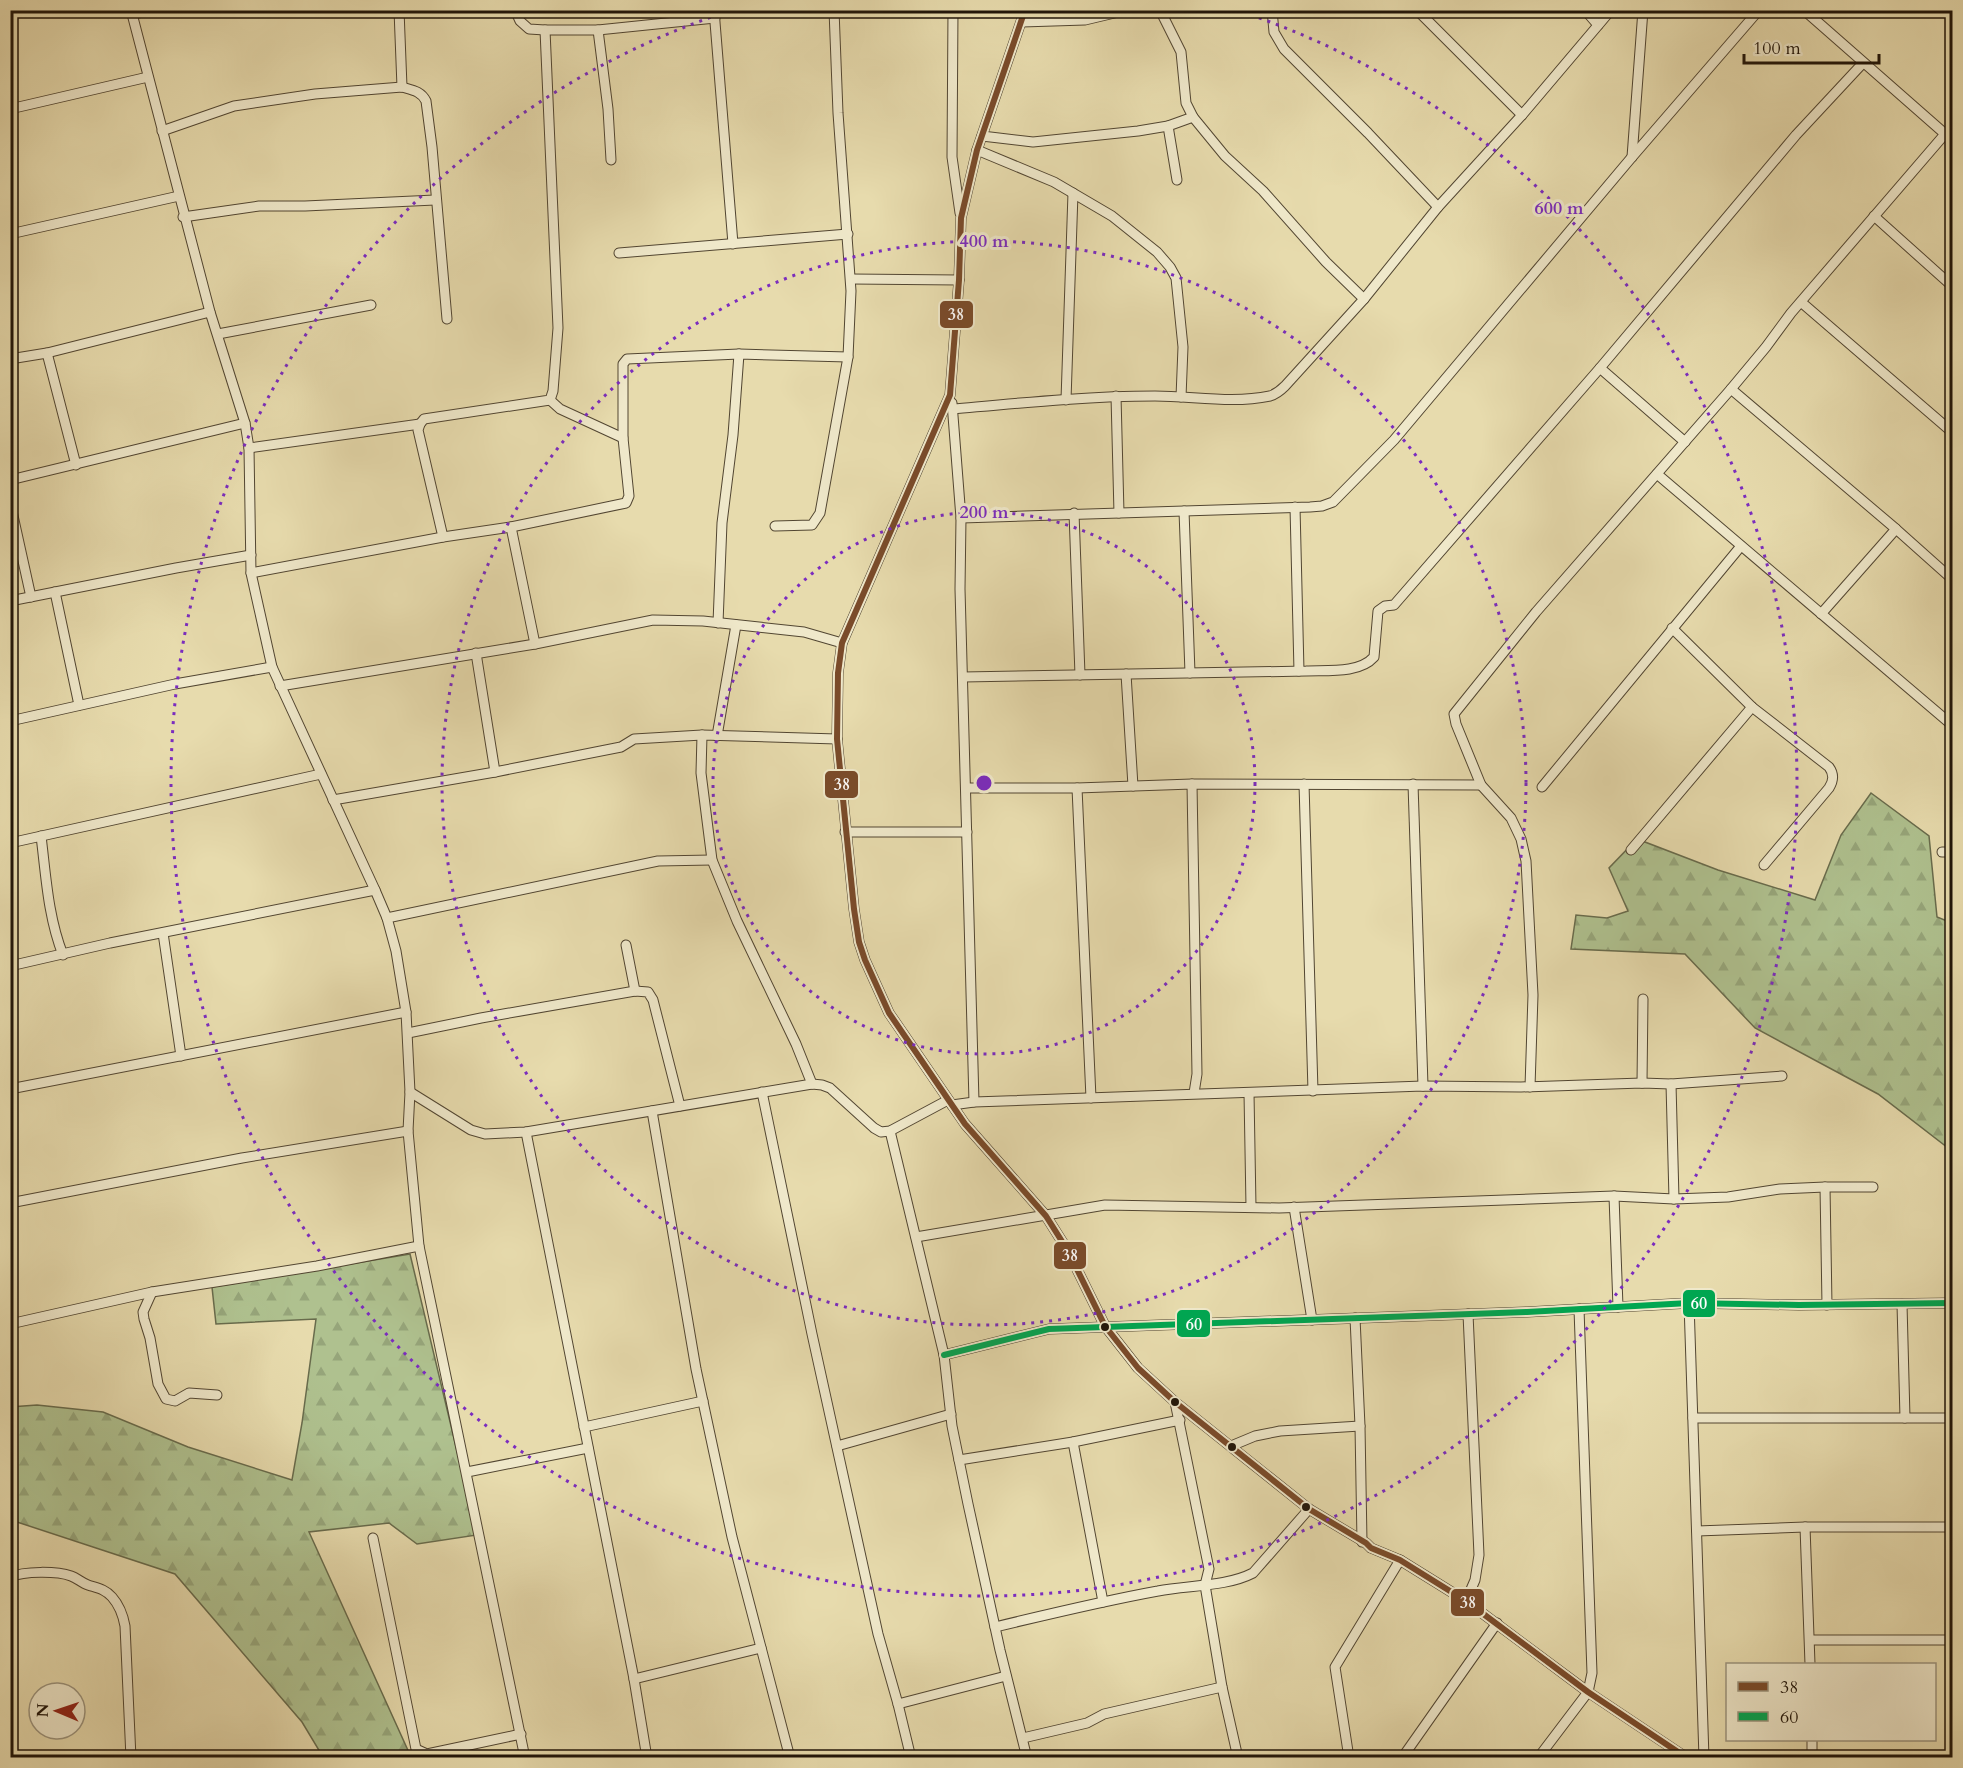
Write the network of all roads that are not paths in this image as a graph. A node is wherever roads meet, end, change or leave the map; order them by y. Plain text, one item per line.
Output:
1 (154, 10) edge
2 (399, 10) edge
3 (515, 10) edge
4 (834, 10) edge
5 (953, 10) edge
6 (1025, 10) edge
7 (1127, 10) edge
8 (1160, 10) edge
9 (1272, 10) edge
10 (1417, 10) edge
11 (1584, 10) edge
12 (1611, 10) edge
13 (1643, 10) edge
14 (1759, 10) edge
15 (1804, 10) edge
16 (131, 12) edge
17 (714, 14) edge
18 (1022, 22) junction
19 (1598, 25) junction
20 (545, 30) junction
21 (598, 30) junction
22 (1863, 63) junction
23 (148, 78) junction
24 (402, 87) junction
25 (10, 109) edge
26 (1522, 115) junction
27 (1193, 117) junction
28 (1168, 126) junction
29 (162, 131) junction
30 (982, 136) junction
31 (1949, 137) edge
32 (977, 150) junction
33 (1632, 157) junction
34 (611, 160) dead end
35 (1177, 180) dead end
36 (1073, 193) junction
37 (178, 196) junction
38 (435, 200) junction
39 (1438, 207) junction
40 (1874, 216) junction
41 (183, 217) junction
42 (961, 218) junction
43 (10, 234) edge
44 (848, 234) junction
45 (733, 244) junction
46 (619, 253) dead end
47 (851, 279) junction
48 (959, 280) junction
49 (1953, 286) edge
50 (1364, 299) junction
51 (1801, 302) junction
52 (371, 305) dead end
53 (210, 312) junction
54 (447, 319) dead end
55 (218, 334) junction
56 (47, 352) junction
57 (739, 354) junction
58 (848, 357) junction
59 (10, 359) edge
60 (1600, 368) junction
61 (1731, 389) junction
62 (950, 396) junction
63 (1116, 396) junction
64 (1181, 397) junction
65 (550, 400) junction
66 (1066, 400) junction
67 (954, 409) junction
68 (245, 423) junction
69 (420, 424) junction
70 (1953, 432) edge
71 (623, 438) junction
72 (1685, 442) junction
73 (249, 448) junction
74 (76, 465) junction
75 (1657, 474) junction
76 (10, 480) edge
77 (10, 502) edge
78 (1295, 507) junction
79 (1185, 511) junction
80 (1074, 513) junction
81 (1119, 513) junction
82 (961, 518) junction
83 (775, 526) dead end
84 (511, 527) junction
85 (1896, 530) junction
86 (443, 537) junction
87 (1741, 546) junction
88 (251, 555) junction
89 (251, 573) junction
90 (1953, 579) edge
91 (55, 592) junction
92 (31, 597) junction
93 (10, 602) edge
94 (1821, 614) junction
95 (718, 623) junction
96 (736, 625) junction
97 (1672, 628) junction
98 (842, 643) junction
99 (535, 644) junction
100 (476, 653) junction
101 (272, 667) junction
102 (1299, 671) junction
103 (1190, 673) junction
104 (1126, 674) junction
105 (1080, 675) junction
106 (963, 677) junction
107 (280, 686) junction
108 (79, 705) junction
109 (1752, 707) junction
110 (10, 721) edge
111 (1953, 725) edge
112 (702, 735) junction
113 (717, 736) junction
114 (837, 739) junction
115 (495, 772) junction
116 (321, 774) junction
117 (1192, 784) junction
118 (1304, 784) junction
119 (1413, 784) junction
120 (1481, 785) junction
121 (1133, 786) junction
122 (1542, 787) dead end
123 (966, 788) junction
124 (1077, 788) junction
125 (333, 800) junction
126 (845, 832) junction
127 (967, 832) junction
128 (41, 836) junction
129 (10, 843) edge
130 (1631, 850) dead end
131 (1942, 852) dead end
132 (1953, 852) edge
133 (712, 860) junction
134 (1764, 865) dead end
135 (375, 890) junction
136 (387, 918) junction
137 (163, 933) junction
138 (626, 945) dead end
139 (63, 955) junction
140 (10, 966) edge
141 (635, 991) junction
142 (1643, 999) dead end
143 (406, 1012) junction
144 (408, 1033) junction
145 (181, 1056) junction
146 (1197, 1074) junction
147 (1782, 1077) dead end
148 (1642, 1083) junction
149 (812, 1084) junction
150 (1671, 1084) junction
151 (1423, 1086) junction
152 (1530, 1087) junction
153 (10, 1089) edge
154 (1312, 1090) junction
155 (410, 1092) junction
156 (762, 1092) junction
157 (1194, 1093) junction
158 (1209, 1093) junction
159 (1249, 1093) junction
160 (1091, 1098) junction
161 (974, 1101) junction
162 (950, 1102) junction
163 (680, 1106) junction
164 (652, 1111) junction
165 (408, 1131) junction
166 (890, 1131) junction
167 (526, 1132) junction
168 (1825, 1187) junction
169 (1873, 1187) dead end
170 (1614, 1196) junction
171 (1674, 1199) junction
172 (10, 1203) edge
173 (1251, 1207) junction
174 (1294, 1207) junction
175 (1046, 1216) junction
176 (916, 1237) junction
177 (419, 1246) junction
178 (152, 1292) junction
179 (1689, 1303) junction
180 (1953, 1303) edge
181 (1902, 1304) junction
182 (1827, 1305) junction
183 (1618, 1307) junction
184 (1579, 1309) junction
185 (1468, 1314) junction
186 (1354, 1318) junction
187 (1312, 1320) junction
188 (10, 1324) edge
189 (1105, 1326) junction
190 (944, 1355) junction
191 (217, 1395) dead end
192 (703, 1401) junction
193 (1175, 1402) junction
194 (951, 1414) junction
195 (1693, 1418) junction
196 (1905, 1418) junction
197 (1953, 1418) edge
198 (1180, 1420) junction
199 (1360, 1426) junction
200 (584, 1427) junction
201 (1073, 1442) junction
202 (837, 1446) junction
203 (1231, 1446) junction
204 (588, 1448) junction
205 (959, 1460) junction
206 (467, 1472) junction
207 (1309, 1509) junction
208 (1805, 1527) junction
209 (1953, 1527) edge
210 (1696, 1531) junction
211 (372, 1538) dead end
212 (1362, 1542) junction
213 (1400, 1560) junction
214 (10, 1577) edge
215 (1204, 1585) junction
216 (1466, 1601) junction
217 (1103, 1602) junction
218 (1497, 1623) junction
219 (995, 1627) junction
220 (1810, 1640) junction
221 (1953, 1640) edge
222 (761, 1648) junction
223 (1810, 1663) edge
224 (1006, 1676) junction
225 (634, 1679) junction
226 (1222, 1687) junction
227 (1588, 1692) junction
228 (898, 1704) junction
229 (521, 1734) junction
230 (1023, 1738) junction
231 (1812, 1741) edge
232 (1953, 1756) edge
233 (788, 1757) edge
234 (1683, 1757) edge
235 (1899, 1757) edge
236 (131, 1758) edge
237 (525, 1758) edge
238 (647, 1758) edge
239 (911, 1758) edge
240 (1027, 1758) edge
241 (1238, 1758) edge
242 (1349, 1758) edge
243 (1402, 1758) edge
244 (1538, 1758) edge
245 (1704, 1758) edge
246 (1812, 1758) edge
247 (1885, 1758) edge

1 - 16 street
2 - 24 street
3 - 20 street
4 - 44 street
5 - 42 street
6 - 18 street
7 - 18 street
8 - 27 street
9 - 39 street
10 - 26 street
11 - 19 street
12 - 19 street
13 - 33 street
14 - 33 street
15 - 22 street
16 - 23 street
17 - 21 street
17 - 45 street
18 - 30 street
19 - 26 street
20 - 21 street
20 - 65 street
21 - 34 street
22 - 31 street
22 - 60 street
23 - 25 street
23 - 29 street
24 - 29 street
24 - 38 street
26 - 39 street
27 - 28 street
27 - 50 street
28 - 30 street
28 - 35 street
29 - 37 street
30 - 32 street
31 - 40 street
32 - 36 street
32 - 42 street
33 - 78 street
36 - 64 street
36 - 66 street
37 - 41 street
37 - 43 street
38 - 41 street
38 - 54 street
39 - 50 street
40 - 49 street
40 - 51 street
41 - 53 street
42 - 48 street
44 - 45 street
44 - 47 street
45 - 46 street
47 - 48 street
47 - 58 street
48 - 62 street
50 - 64 street
51 - 61 street
51 - 70 street
52 - 55 street
53 - 55 street
53 - 56 street
55 - 68 street
56 - 59 street
56 - 74 street
57 - 58 street
57 - 71 street
57 - 95 street
58 - 83 street
60 - 72 street
60 - 102 street
61 - 72 street
61 - 85 street
62 - 67 street
62 - 98 street
63 - 64 street
63 - 66 street
63 - 81 street
65 - 69 street
65 - 71 street
66 - 67 street
67 - 82 street
68 - 73 street
68 - 74 street
69 - 73 street
69 - 86 street
71 - 84 street
72 - 75 street
73 - 88 street
74 - 76 street
75 - 87 street
75 - 120 street
77 - 92 street
78 - 79 street
78 - 102 street
79 - 81 street
79 - 103 street
80 - 81 street
80 - 82 street
80 - 105 street
82 - 106 street
84 - 86 street
84 - 99 street
85 - 90 street
85 - 94 street
86 - 89 street
87 - 94 street
87 - 97 street
88 - 89 street
88 - 91 street
89 - 101 street
91 - 92 street
91 - 108 street
92 - 93 street
94 - 111 street
95 - 96 street
95 - 99 street
96 - 98 street
96 - 113 street
97 - 109 street
97 - 122 street
98 - 114 street
99 - 100 street
100 - 107 street
100 - 115 street
101 - 107 street
101 - 108 street
102 - 103 street
103 - 104 street
104 - 105 street
104 - 121 street
105 - 106 street
106 - 123 street
107 - 116 street
108 - 110 street
109 - 130 street
109 - 134 street
112 - 113 street
112 - 115 street
112 - 133 street
113 - 114 street
114 - 126 street
115 - 125 street
116 - 125 street
116 - 128 street
117 - 118 street
117 - 121 street
117 - 146 street
118 - 119 street
118 - 154 street
119 - 120 street
119 - 151 street
120 - 152 street
121 - 124 street
123 - 124 street
123 - 127 street
124 - 160 street
125 - 135 street
126 - 127 street
126 - 162 street
127 - 161 street
128 - 129 street
128 - 139 street
131 - 132 street
133 - 136 street
133 - 149 street
135 - 136 street
135 - 137 street
136 - 143 street
137 - 139 street
137 - 145 street
138 - 141 street
139 - 140 street
141 - 144 street
141 - 163 street
142 - 148 street
143 - 144 street
143 - 145 street
144 - 155 street
145 - 153 street
146 - 157 street
146 - 158 street
147 - 150 street
148 - 150 street
148 - 152 street
149 - 156 street
149 - 166 street
150 - 171 street
151 - 152 street
151 - 154 street
154 - 159 street
155 - 165 street
155 - 167 street
156 - 163 street
156 - 202 street
157 - 158 street
157 - 160 street
158 - 159 street
159 - 173 street
160 - 161 street
161 - 162 street
162 - 166 street
162 - 175 street
163 - 164 street
164 - 167 street
164 - 192 street
165 - 172 street
165 - 177 street
166 - 176 street
167 - 200 street
168 - 169 street
168 - 171 street
168 - 182 street
170 - 171 street
170 - 174 street
170 - 183 street
173 - 174 street
173 - 175 street
174 - 187 street
175 - 176 street
175 - 189 street
176 - 190 street
177 - 178 street
177 - 206 street
178 - 188 street
178 - 191 street
179 - 182 street
179 - 183 street
179 - 195 street
180 - 181 street
181 - 182 street
181 - 196 street
183 - 184 street
184 - 185 street
184 - 227 street
185 - 186 street
185 - 216 street
186 - 187 street
186 - 199 street
187 - 189 street
189 - 190 street
189 - 193 street
190 - 194 street
192 - 200 street
192 - 222 street
193 - 198 street
193 - 203 street
194 - 202 street
194 - 205 street
195 - 196 street
195 - 210 street
196 - 197 street
198 - 201 street
198 - 215 street
199 - 203 street
199 - 212 street
200 - 204 street
201 - 205 street
201 - 217 street
202 - 228 street
203 - 207 street
204 - 206 street
204 - 225 street
205 - 219 street
206 - 229 street
207 - 212 street
207 - 215 street
208 - 209 street
208 - 210 street
208 - 220 street
210 - 245 street
211 - 229 street
212 - 213 street
213 - 216 street
213 - 242 street
214 - 236 street
215 - 217 street
215 - 226 street
216 - 218 street
217 - 219 street
218 - 227 street
218 - 243 street
219 - 224 street
220 - 221 street
220 - 223 street
222 - 225 street
222 - 233 street
224 - 228 street
224 - 230 street
225 - 238 street
226 - 230 street
226 - 241 street
227 - 234 street
227 - 244 street
228 - 239 street
229 - 237 street
230 - 240 street
231 - 246 street
232 - 235 street
235 - 247 street

